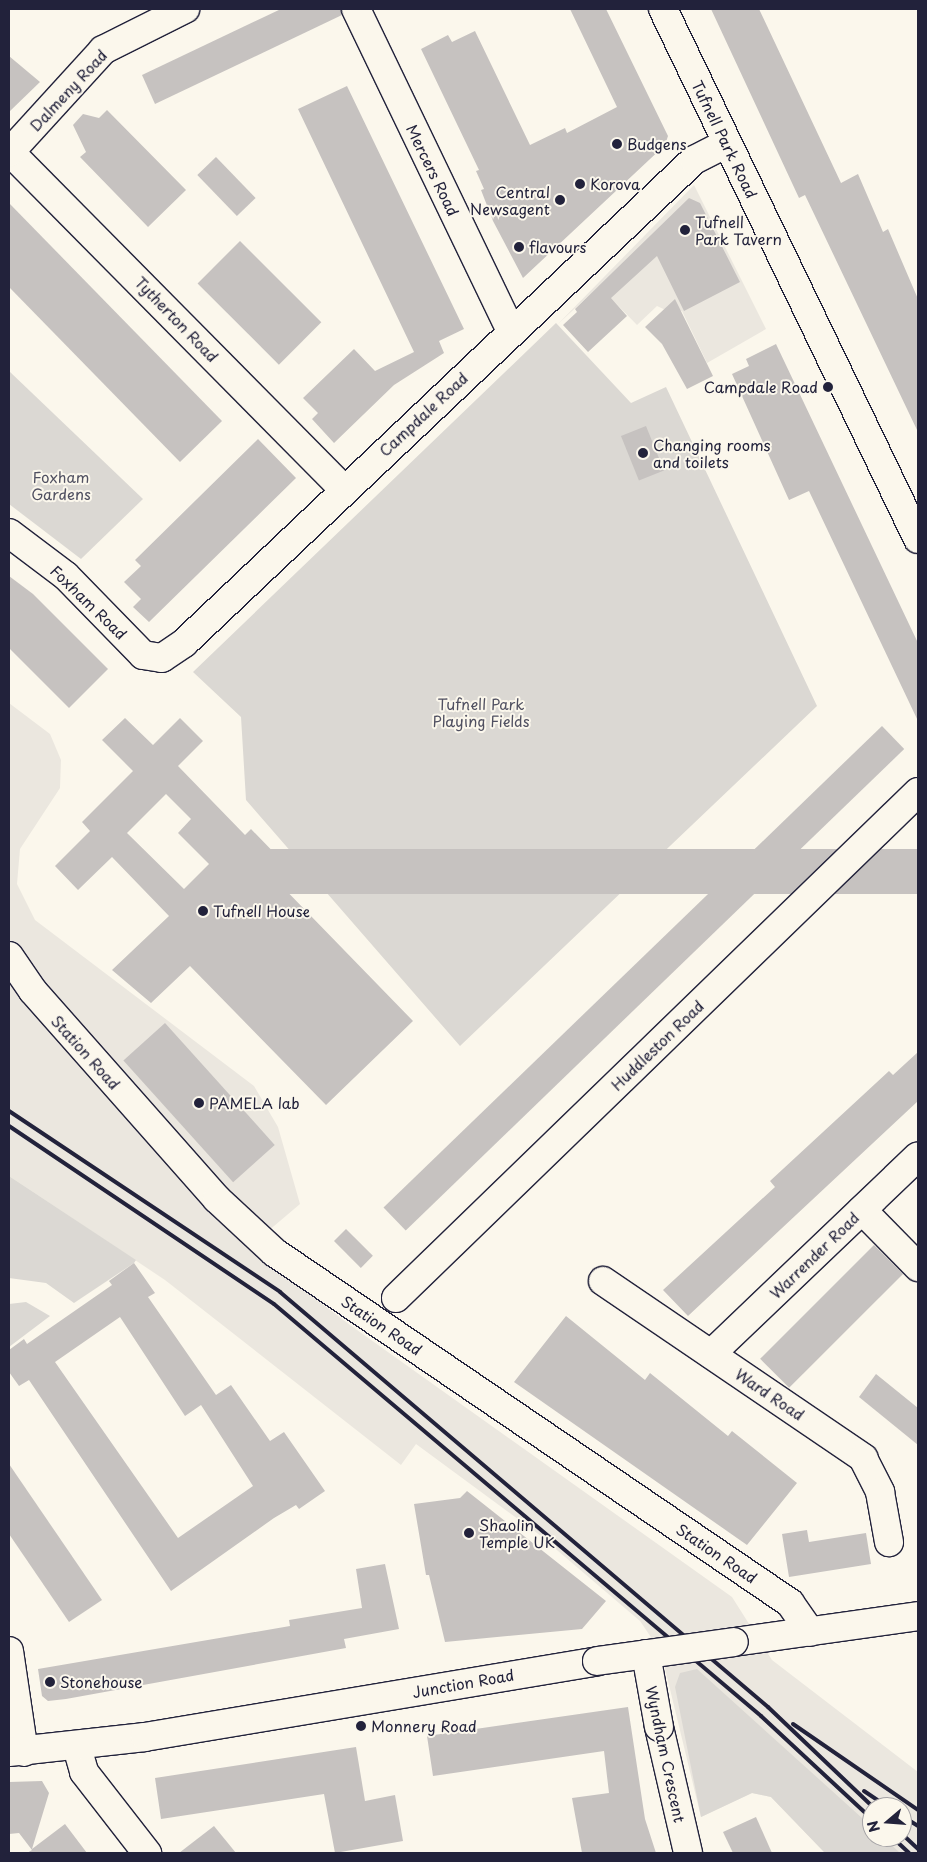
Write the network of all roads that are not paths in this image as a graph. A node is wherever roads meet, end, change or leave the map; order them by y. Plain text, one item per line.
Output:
1 (185, 9) edge
2 (356, 9) edge
3 (662, 9) edge
4 (726, 144) junction
5 (9, 152) edge
6 (511, 331) junction
7 (343, 489) junction
8 (9, 532) edge
9 (918, 539) edge
10 (143, 654) joint
11 (918, 792) edge
12 (9, 956) edge
13 (918, 1156) edge
14 (862, 1210) junction
15 (918, 1267) edge
16 (603, 1281) dead end
17 (396, 1298) dead end
18 (710, 1354) junction
19 (889, 1542) dead end
20 (918, 1616) edge
21 (810, 1632) junction
22 (9, 1651) edge
23 (646, 1654) junction
24 (76, 1747) junction
25 (17, 1752) edge
26 (147, 1853) edge
27 (688, 1853) edge

1 - 5 street, Dalmeny Road
2 - 6 street, Mercers Road
3 - 4 street, Tufnell Park Road
4 - 6 street, Campdale Road
4 - 9 street, Tufnell Park Road
5 - 7 street, Tytherton Road
6 - 7 street, Campdale Road
7 - 10 street, Campdale Road
8 - 10 street, Foxham Road
11 - 17 street, Huddleston Road
12 - 21 street, Station Road
13 - 14 street, Warrender Road
14 - 15 street
14 - 18 street, Warrender Road
16 - 18 street, Ward Road
18 - 19 street, Ward Road
20 - 21 street, Junction Road
21 - 23 street, Junction Road, bridge
22 - 25 street
23 - 24 street, Junction Road, bridge
23 - 27 street, Wyndham Crescent, bridge
24 - 25 street, Junction Road
24 - 26 street

